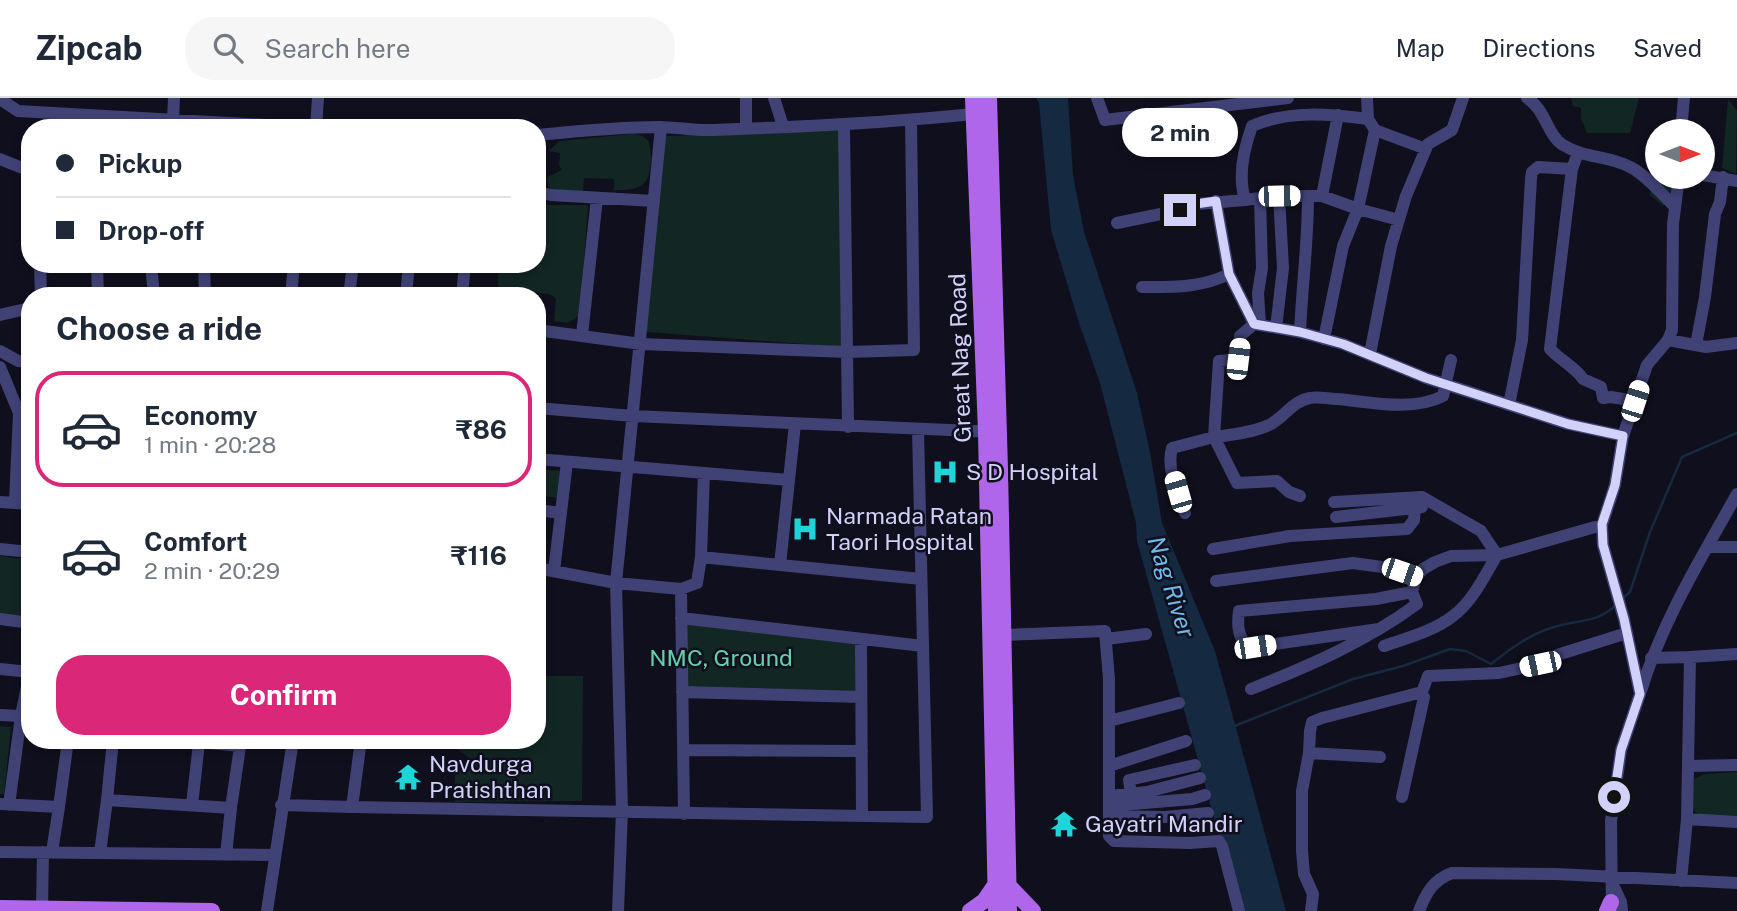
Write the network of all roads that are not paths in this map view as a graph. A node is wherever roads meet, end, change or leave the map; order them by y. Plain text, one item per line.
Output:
1 (174, 98) edge
2 (318, 98) edge
3 (747, 98) edge
4 (774, 98) edge
5 (989, 98) edge
6 (1097, 98) edge
7 (1288, 98) edge
8 (1367, 98) edge
9 (1463, 98) edge
10 (1684, 98) edge
11 (0, 99) edge
12 (1532, 99) edge
13 (973, 106) edge
14 (1338, 116) junction
15 (100, 119) edge
16 (173, 119) edge
17 (318, 119) edge
18 (1682, 119) edge
19 (911, 120) junction
20 (844, 124) junction
21 (1371, 125) junction
22 (783, 126) junction
23 (662, 127) junction
24 (747, 128) junction
25 (546, 134) edge
26 (1426, 149) junction
27 (1578, 153) junction
28 (0, 159) edge
29 (21, 168) edge
30 (1572, 169) junction
31 (1715, 176) edge
32 (1723, 177) junction
33 (1737, 181) edge
34 (1677, 189) edge
35 (546, 194) edge
36 (1279, 196) junction
37 (1308, 196) junction
38 (1322, 196) junction
39 (597, 198) junction
40 (1260, 198) junction
41 (1245, 200) junction
42 (654, 201) junction
43 (1216, 201) junction
44 (1675, 207) junction
45 (1358, 209) junction
46 (1399, 220) junction
47 (1117, 223) dead end
48 (1229, 274) junction
49 (1142, 286) dead end
50 (21, 310) edge
51 (0, 315) edge
52 (1257, 325) junction
53 (1276, 328) junction
54 (546, 331) edge
55 (1300, 332) junction
56 (582, 335) junction
57 (1324, 339) junction
58 (1668, 340) junction
59 (1737, 343) edge
60 (641, 344) junction
61 (1696, 345) junction
62 (0, 351) edge
63 (847, 352) junction
64 (1370, 354) junction
65 (1451, 359) dead end
66 (21, 361) edge
67 (0, 367) edge
68 (1446, 384) junction
69 (1635, 401) junction
70 (1509, 405) junction
71 (21, 407) edge
72 (546, 409) edge
73 (633, 416) junction
74 (795, 424) junction
75 (848, 426) junction
76 (918, 430) junction
77 (992, 432) junction
78 (1623, 436) junction
79 (1214, 437) junction
80 (21, 443) edge
81 (546, 460) edge
82 (567, 462) junction
83 (628, 468) junction
84 (704, 473) junction
85 (789, 480) junction
86 (1737, 494) edge
87 (1300, 496) dead end
88 (0, 502) edge
89 (1334, 502) dead end
90 (15, 503) junction
91 (21, 503) edge
92 (1436, 506) junction
93 (1415, 508) junction
94 (546, 511) edge
95 (561, 513) junction
96 (1185, 513) dead end
97 (1336, 517) dead end
98 (1602, 524) junction
99 (1709, 547) junction
100 (1737, 547) edge
101 (0, 548) edge
102 (1213, 549) dead end
103 (21, 551) edge
104 (1497, 555) junction
105 (701, 557) junction
106 (780, 565) junction
107 (546, 570) edge
108 (554, 571) junction
109 (1416, 577) junction
110 (921, 579) junction
111 (1216, 582) dead end
112 (616, 583) junction
113 (681, 589) junction
114 (1412, 592) junction
115 (681, 618) junction
116 (0, 619) edge
117 (21, 622) edge
118 (1379, 629) junction
119 (1627, 633) junction
120 (1146, 634) dead end
121 (1003, 635) junction
122 (861, 639) junction
123 (1106, 639) junction
124 (923, 646) junction
125 (1384, 646) dead end
126 (1737, 654) edge
127 (1690, 657) junction
128 (1651, 658) junction
129 (0, 668) edge
130 (21, 671) edge
131 (1251, 689) dead end
132 (682, 692) junction
133 (1640, 694) junction
134 (861, 697) junction
135 (1424, 697) dead end
136 (1179, 703) dead end
137 (0, 715) edge
138 (21, 716) joint
139 (1109, 722) junction
140 (1186, 741) dead end
141 (67, 749) edge
142 (112, 749) edge
143 (198, 749) edge
144 (240, 749) edge
145 (291, 749) edge
146 (360, 749) edge
147 (683, 751) junction
148 (862, 751) junction
149 (1309, 753) junction
150 (1380, 757) dead end
151 (1195, 765) dead end
152 (1737, 765) edge
153 (1109, 766) junction
154 (1688, 766) junction
155 (1200, 778) dead end
156 (1131, 794) junction
157 (1205, 795) dead end
158 (1402, 797) dead end
159 (107, 800) junction
160 (5, 804) edge
161 (192, 805) junction
162 (282, 805) junction
163 (1109, 806) junction
164 (59, 807) junction
165 (352, 807) junction
166 (231, 808) junction
167 (622, 811) junction
168 (1208, 813) dead end
169 (684, 814) junction
170 (862, 816) junction
171 (1687, 819) junction
172 (1737, 822) edge
173 (0, 852) edge
174 (47, 852) junction
175 (100, 853) junction
176 (226, 855) junction
177 (275, 855) junction
178 (1612, 881) junction
179 (1681, 881) junction
180 (1737, 883) edge
181 (1002, 886) junction
182 (0, 908) edge
183 (42, 909) junction
184 (1613, 909) edge
185 (212, 911) edge
186 (267, 911) edge
187 (618, 911) edge
188 (970, 911) edge
189 (996, 911) edge
190 (1009, 911) edge
191 (1033, 911) edge
192 (1239, 911) edge
193 (1311, 911) edge
194 (1419, 911) edge

1 - 16 street
2 - 17 street
3 - 24 street
4 - 22 street
5 - 77 main road, Great Nag Road
6 - 7 street
8 - 21 street
9 - 26 street
10 - 18 street
11 - 15 street
12 - 27 street
13 - 19 street
13 - 77 main road, Great Nag Road
14 - 21 street
14 - 38 street
14 - 41 street
19 - 20 street
19 - 63 street
20 - 22 street
20 - 63 street
21 - 26 street
21 - 45 street
22 - 24 street
23 - 24 street
23 - 25 street
23 - 42 street
26 - 46 street
27 - 30 street
27 - 44 street
28 - 29 street
30 - 69 street
30 - 70 street
31 - 32 street
32 - 33 street
32 - 61 street
34 - 44 street
35 - 39 street
36 - 37 street
36 - 40 street
36 - 53 street
37 - 38 street
37 - 55 street
38 - 45 street
39 - 42 street
39 - 56 street
40 - 41 street
40 - 52 street
41 - 43 street
42 - 60 street
43 - 47 street
43 - 48 street
44 - 58 street
45 - 46 street
45 - 57 street
46 - 64 street
48 - 49 street
48 - 52 street
50 - 51 street
52 - 53 street
52 - 79 street
53 - 55 street
54 - 56 street
55 - 57 street
56 - 60 street
57 - 64 street
58 - 61 street
58 - 69 street
59 - 61 street
60 - 63 street
60 - 73 street
62 - 66 street
63 - 75 street
64 - 68 street
65 - 68 street
67 - 71 street
68 - 70 street
68 - 79 street
69 - 78 street
70 - 78 street
72 - 73 street
73 - 74 street
73 - 83 street
74 - 75 street
74 - 85 street
75 - 76 street
76 - 77 street
76 - 110 street
77 - 121 main road, Great Nag Road
77 - 181 main road, Great Nag Road
78 - 98 street
79 - 87 street
79 - 96 street
80 - 90 street
81 - 82 street
82 - 83 street
82 - 95 street
83 - 84 street
83 - 112 street
84 - 85 street
84 - 105 street
85 - 106 street
86 - 99 street
88 - 90 street
89 - 92 street
90 - 91 street
92 - 93 street
92 - 104 street
93 - 97 street
93 - 102 street
94 - 95 street
95 - 108 street
98 - 104 street
98 - 119 street
99 - 100 street
99 - 128 street
101 - 103 street
104 - 109 street
104 - 125 street
105 - 106 street
105 - 113 street
106 - 110 street
107 - 108 street
108 - 112 street
109 - 111 street
109 - 114 street
110 - 124 street
112 - 113 street
112 - 167 street
113 - 115 street
114 - 118 street
114 - 118 street
115 - 122 street
115 - 132 street
116 - 117 street
118 - 131 street
119 - 133 street
119 - 149 street
120 - 123 street
121 - 123 street
121 - 181 main road, Great Nag Road
122 - 124 street
122 - 134 street
123 - 139 street
124 - 170 street
126 - 127 street
127 - 128 street
127 - 154 street
128 - 133 street
129 - 130 street
132 - 134 street
132 - 147 street
133 - 178 street
134 - 148 street
135 - 158 street
136 - 139 street
137 - 138 street
138 - 160 street
139 - 153 street
140 - 153 street
141 - 164 street
142 - 159 street
143 - 161 street
144 - 166 street
145 - 162 street
146 - 165 street
147 - 148 street
147 - 169 street
148 - 170 street
149 - 150 street
149 - 193 street
151 - 156 street
152 - 154 street
153 - 163 street
154 - 171 street
155 - 156 street
156 - 163 street
157 - 163 street
159 - 161 street
159 - 175 street
160 - 164 street
161 - 166 street
162 - 165 street
162 - 177 street
163 - 168 street
163 - 192 street
164 - 174 street
165 - 167 street
166 - 176 street
167 - 169 street
167 - 187 street
169 - 170 street
171 - 172 street
171 - 179 street
173 - 174 street
174 - 175 street
174 - 183 street
175 - 176 street
176 - 177 street
177 - 186 street
178 - 179 street
178 - 184 street
178 - 194 street
179 - 180 street
181 - 188 main road
181 - 189 main road, Great Nag Road
181 - 190 main road, Great Nag Road
181 - 191 main road
182 - 183 main road
183 - 185 main road

